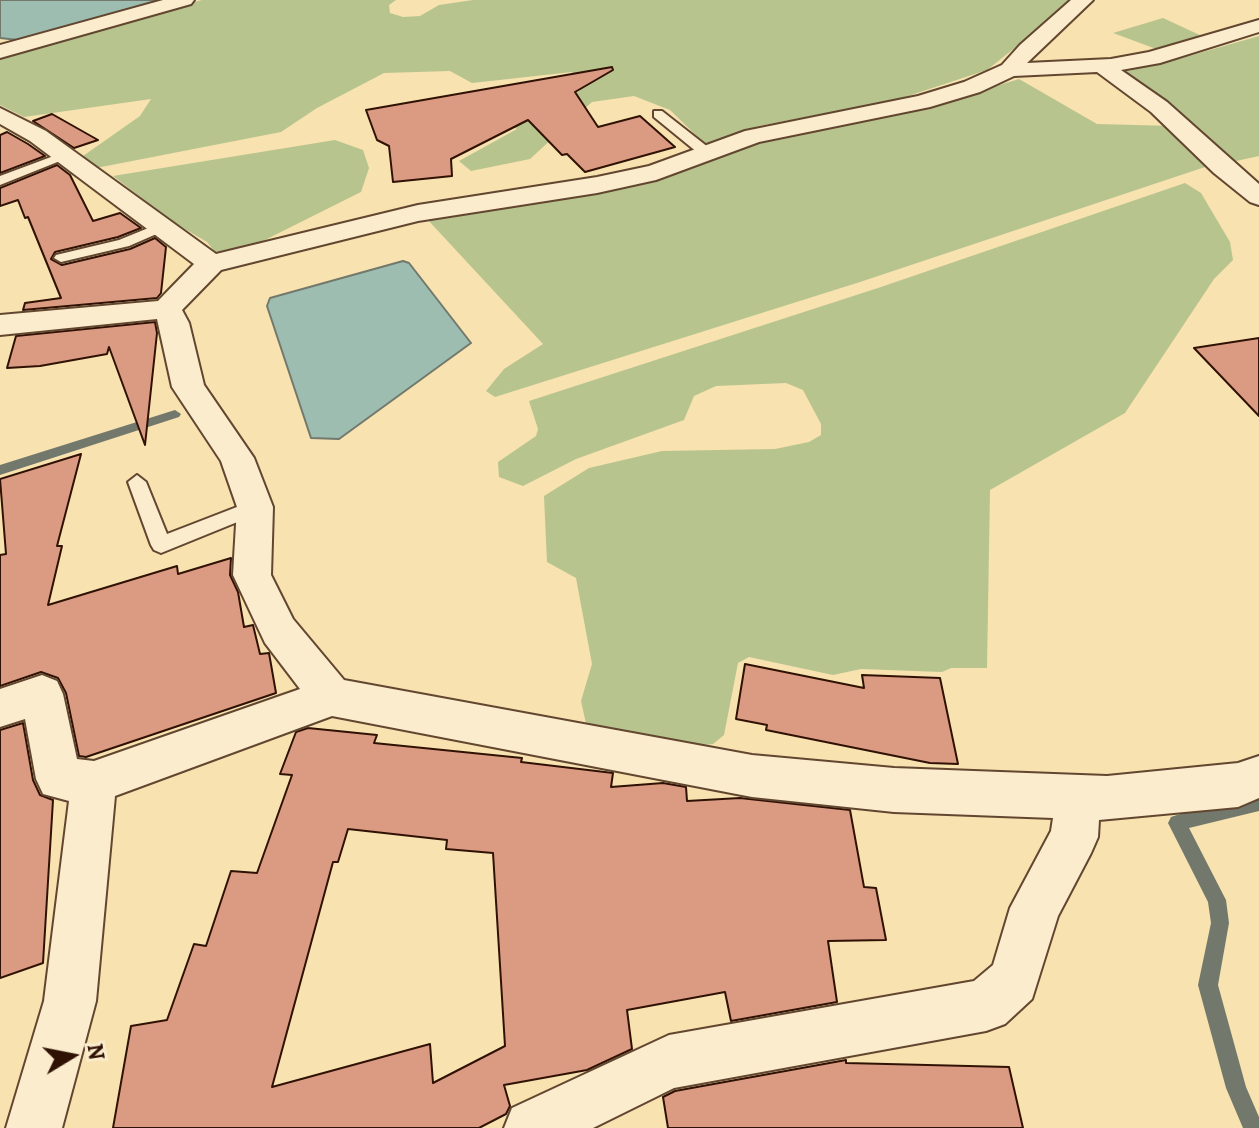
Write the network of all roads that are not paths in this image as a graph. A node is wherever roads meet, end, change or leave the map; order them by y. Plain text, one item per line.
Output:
1 (184, 0) edge
2 (1083, 0) edge
3 (1259, 26) edge
4 (0, 52) edge
5 (1102, 66) junction
6 (1010, 70) junction
7 (658, 114) dead end
8 (0, 115) edge
9 (708, 154) junction
10 (64, 157) junction
11 (0, 181) edge
12 (1259, 197) edge
13 (163, 226) junction
14 (61, 258) dead end
15 (211, 264) junction
16 (167, 309) junction
17 (0, 325) edge
18 (137, 482) dead end
19 (255, 507) junction
20 (332, 697) junction
21 (0, 708) edge
22 (1259, 777) edge
23 (94, 782) junction
24 (1079, 797) junction
25 (34, 1128) edge
26 (532, 1128) edge

1 - 4 street
2 - 6 street
3 - 5 street
5 - 6 street
5 - 12 street
6 - 9 street
7 - 9 lane
8 - 10 street
9 - 15 street
10 - 11 lane
10 - 13 street
13 - 14 lane
13 - 15 street
15 - 16 street
16 - 17 street
16 - 19 street
18 - 19 lane
19 - 20 street
20 - 23 street
20 - 24 street
21 - 23 street
22 - 24 street
23 - 25 street
24 - 26 street

